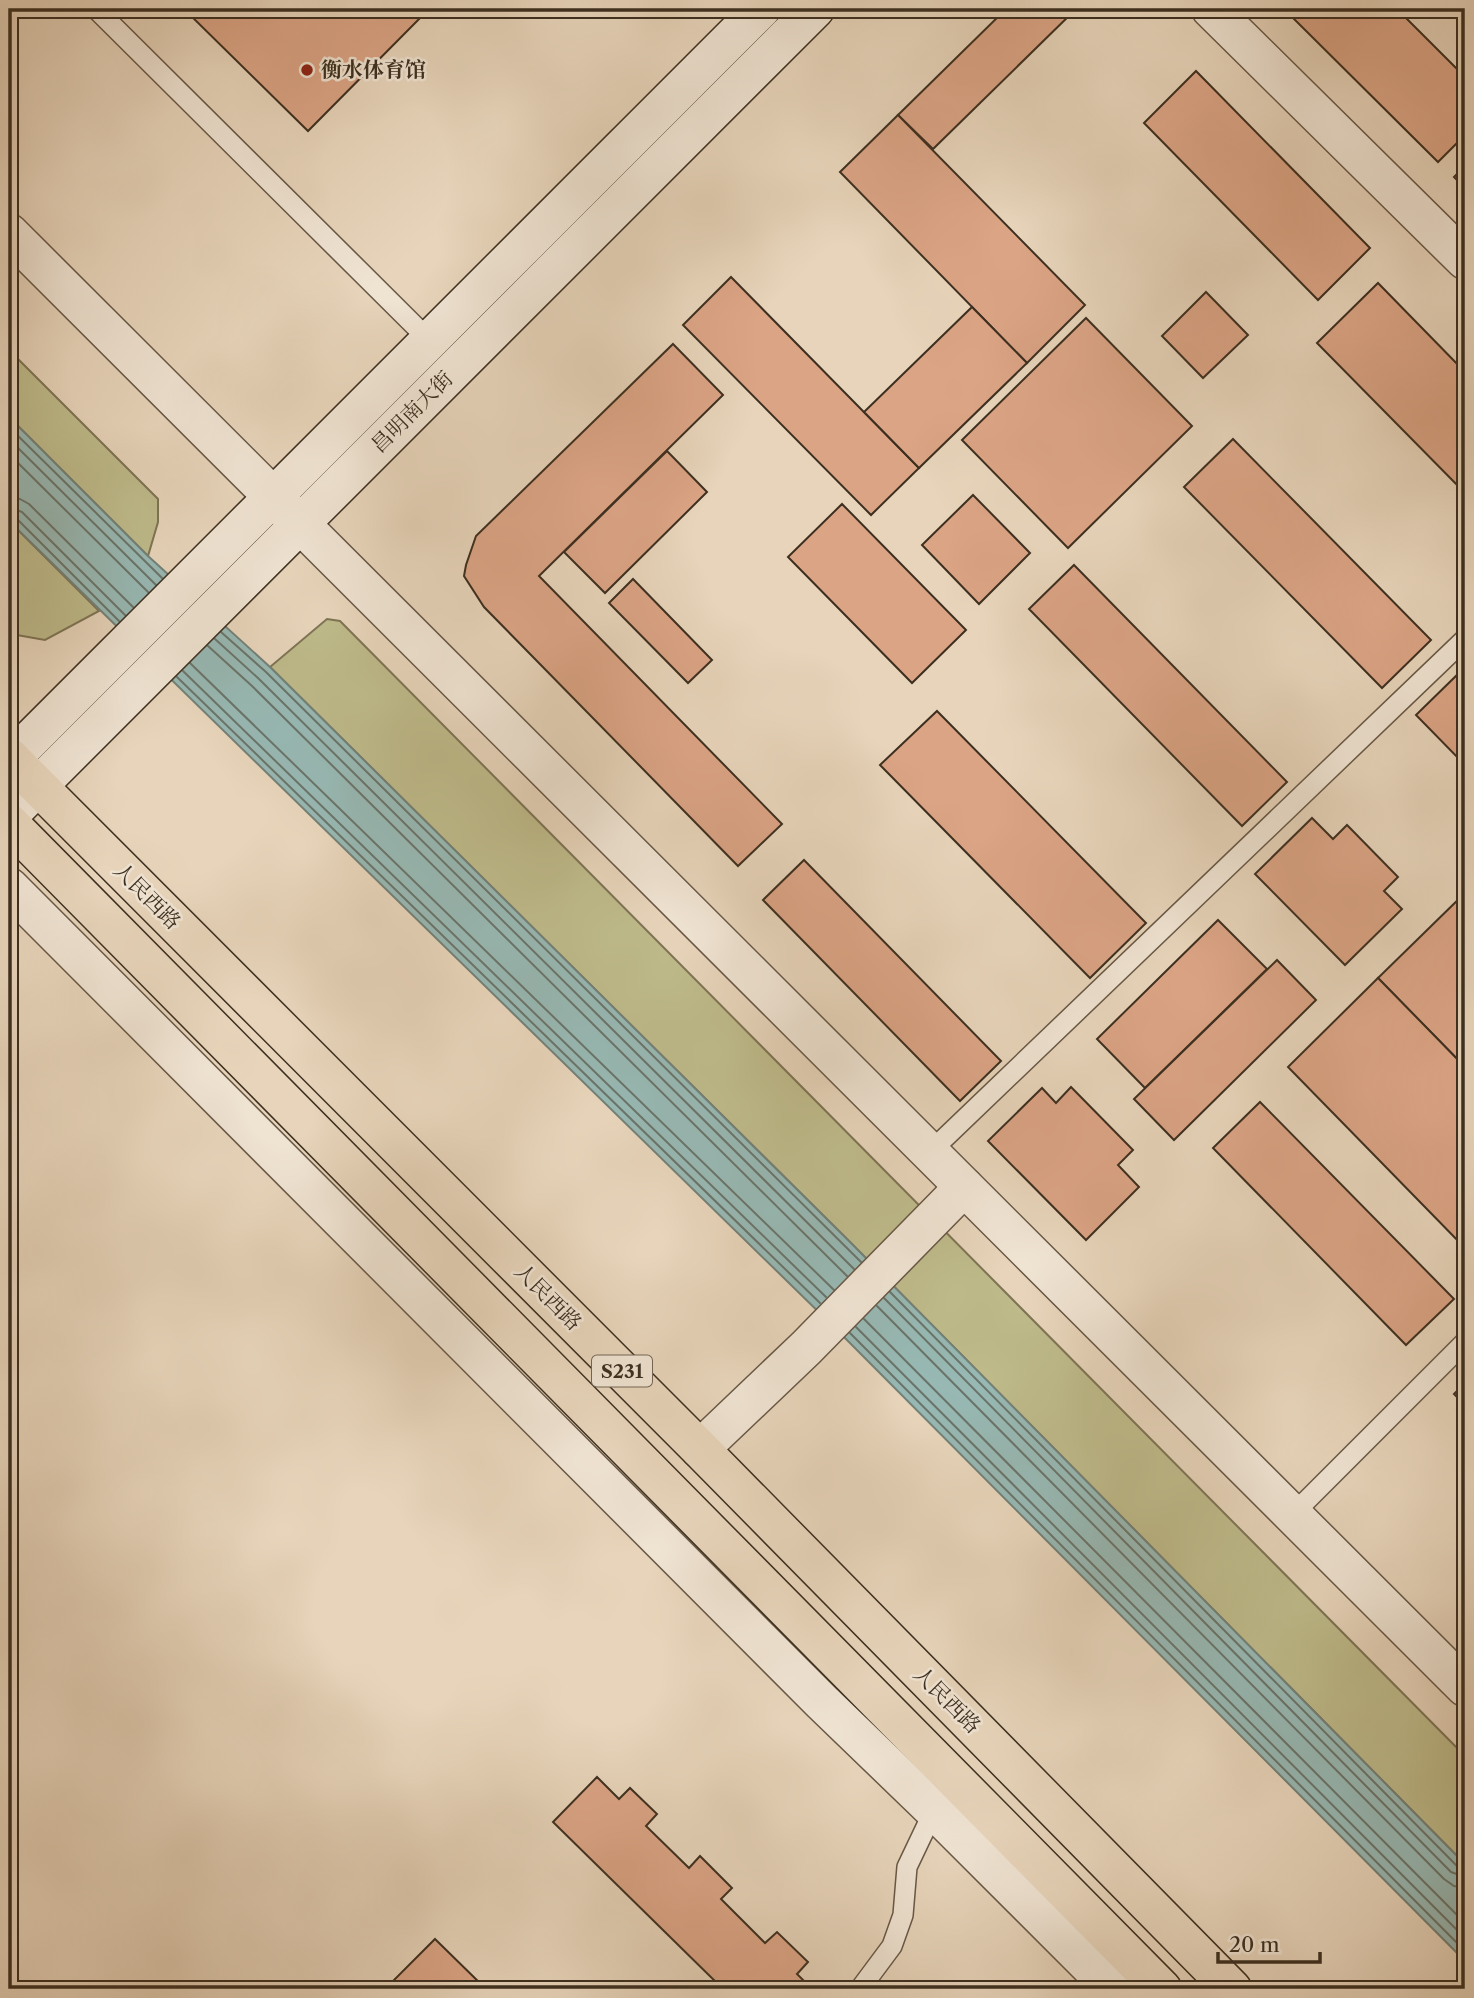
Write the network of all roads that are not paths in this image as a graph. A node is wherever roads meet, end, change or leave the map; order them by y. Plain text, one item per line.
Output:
1 (96, 9) edge
2 (761, 9) edge
3 (815, 9) edge
4 (1211, 9) edge
5 (9, 233) edge
6 (1465, 260) edge
7 (429, 340) junction
8 (273, 496) junction
9 (300, 524) junction
10 (1465, 639) edge
11 (9, 759) edge
12 (38, 786) junction
13 (9, 815) edge
14 (9, 823) edge
15 (9, 887) edge
16 (930, 1152) junction
17 (964, 1187) junction
18 (1465, 1342) edge
19 (700, 1449) junction
20 (1293, 1514) junction
21 (1465, 1687) edge
22 (951, 1801) junction
23 (860, 1989) edge
24 (1113, 1989) edge
25 (1162, 1989) edge
26 (1232, 1989) edge

1 - 7 lane
2 - 7 street, 昌明南大街
3 - 9 street, 昌明南大街
4 - 6 street
5 - 8 street
7 - 8 street, 昌明南大街
8 - 9 street
8 - 11 street, 昌明南大街
9 - 12 street, 昌明南大街
9 - 16 street
10 - 16 lane
11 - 12 main road, 人民西路 / S231
12 - 13 street, 昌明南大街
12 - 19 main road, 人民西路 / S231
14 - 22 main road, S231
15 - 22 street
16 - 17 street
17 - 19 street
17 - 20 street
18 - 20 lane
19 - 26 main road, 人民西路 / S231
20 - 21 street
22 - 23 lane
22 - 24 street
22 - 25 main road, S231

